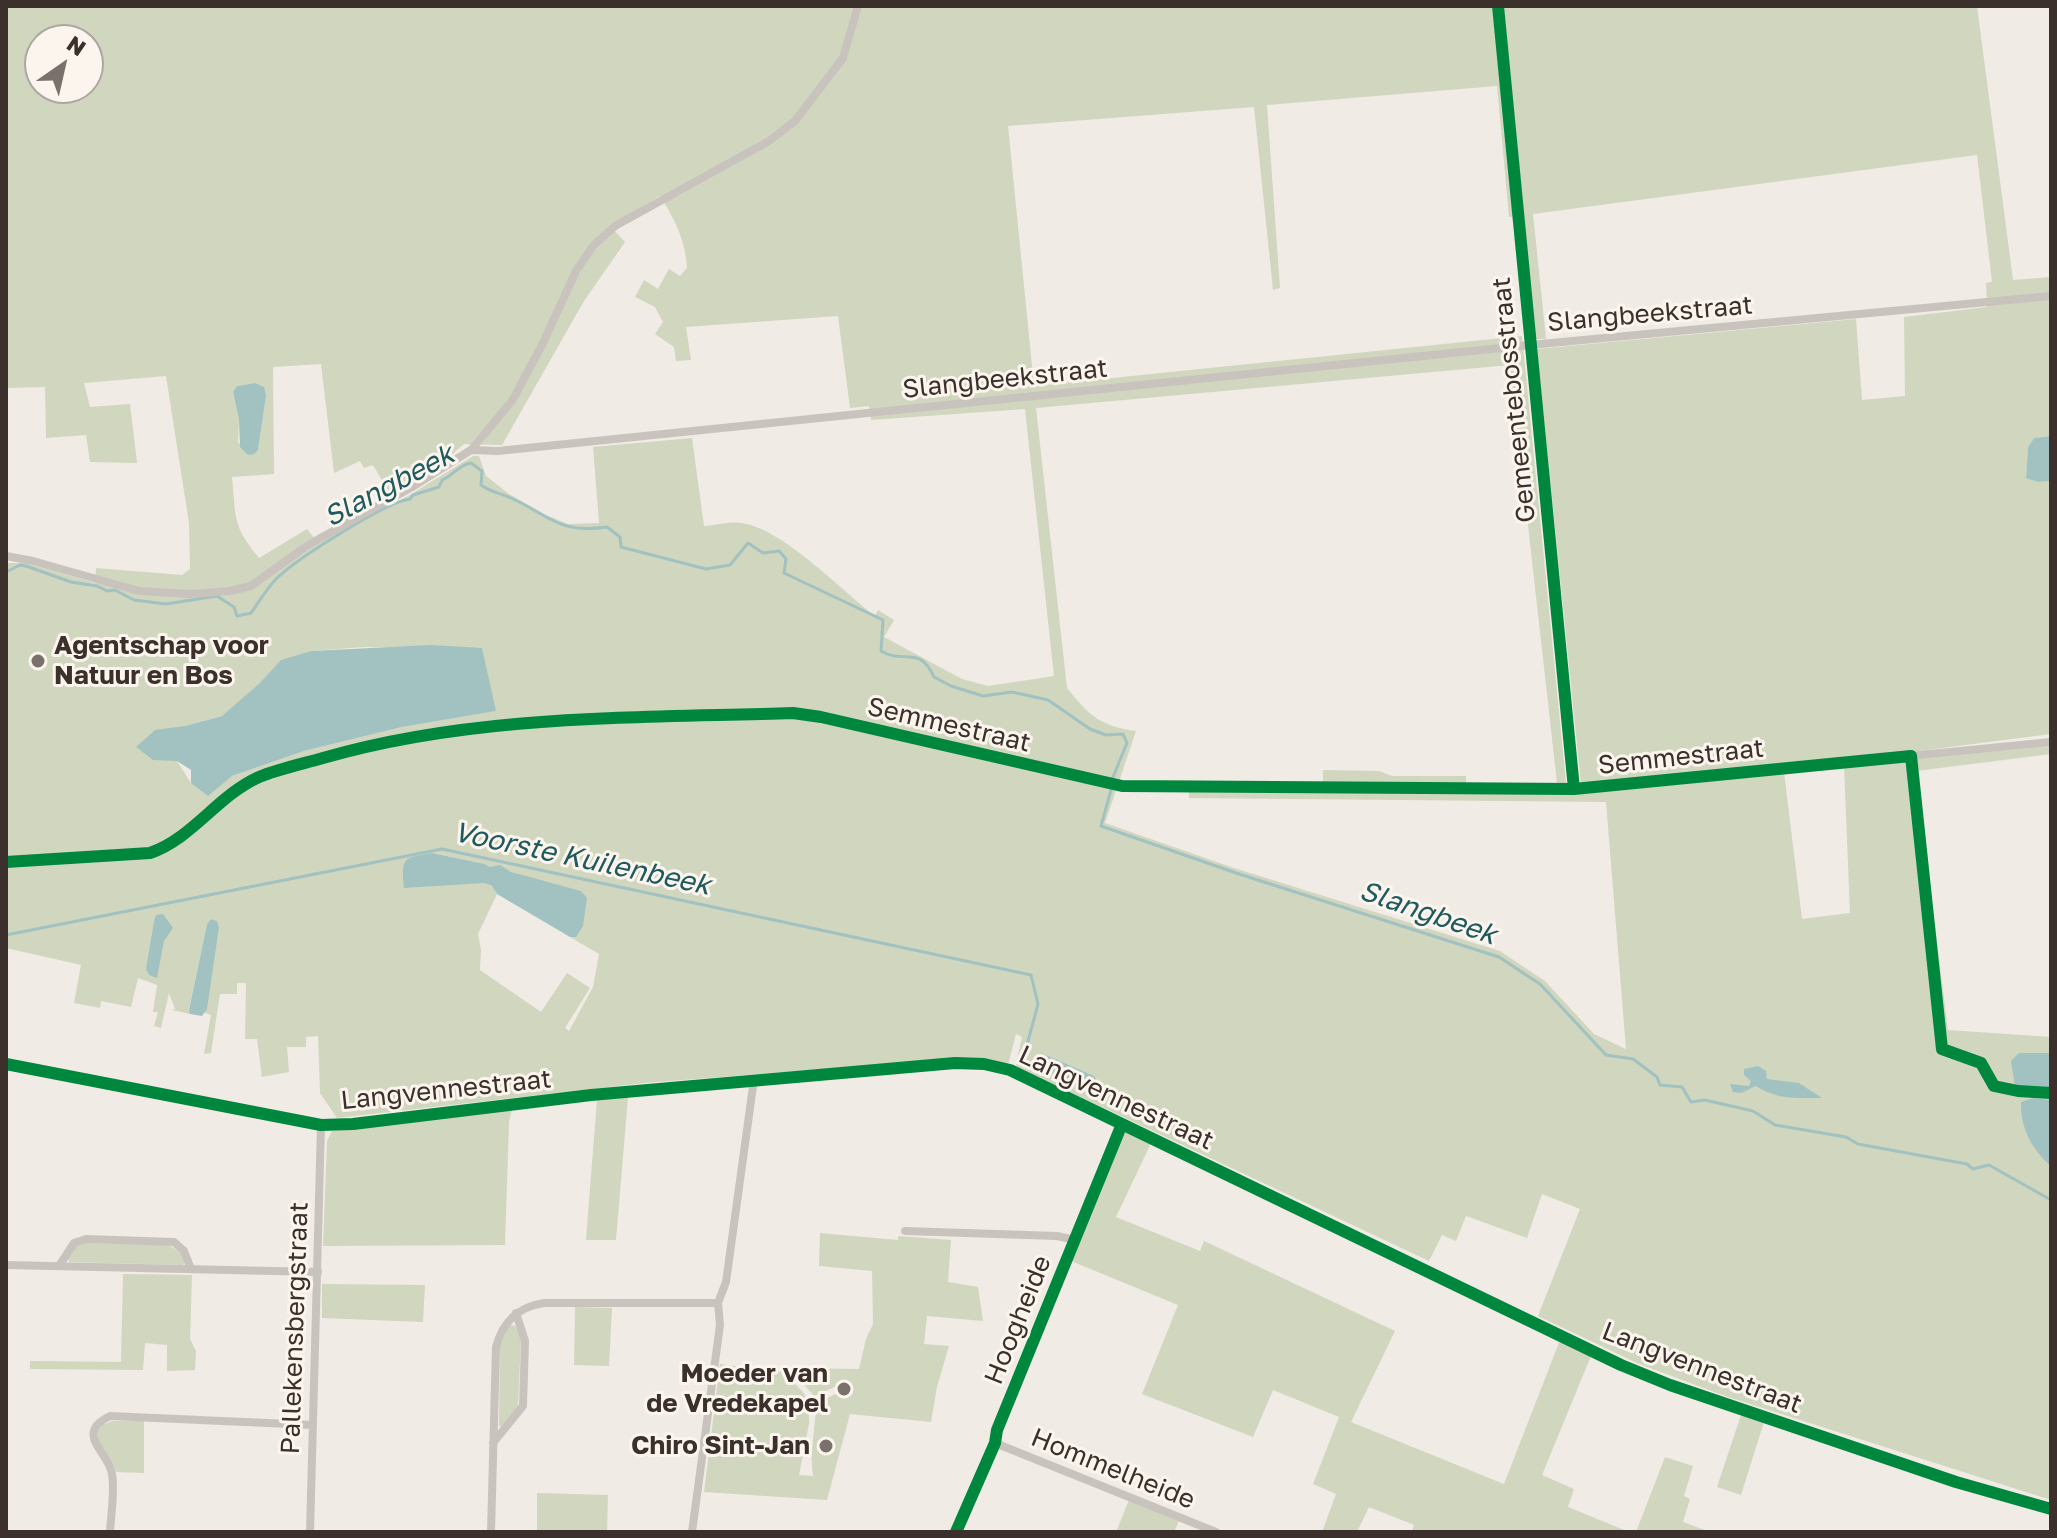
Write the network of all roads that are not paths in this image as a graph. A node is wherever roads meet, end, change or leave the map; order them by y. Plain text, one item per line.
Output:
1 (858, 6) edge
2 (1498, 6) edge
3 (2051, 296) edge
4 (1530, 345) junction
5 (471, 450) junction
6 (6, 556) edge
7 (2051, 742) edge
8 (1574, 789) junction
9 (6, 862) edge
10 (6, 1064) edge
11 (754, 1079) junction
12 (1122, 1124) junction
13 (321, 1125) junction
14 (905, 1231) dead end
15 (1075, 1240) junction
16 (6, 1265) edge
17 (59, 1266) junction
18 (191, 1269) junction
19 (318, 1272) junction
20 (718, 1303) junction
21 (516, 1313) junction
22 (312, 1425) junction
23 (493, 1443) junction
24 (995, 1443) junction
25 (2051, 1509) edge
26 (110, 1532) edge
27 (310, 1532) edge
28 (491, 1532) edge
29 (692, 1532) edge
30 (956, 1532) edge
31 (1216, 1532) edge

1 - 5 street
2 - 4 street, Gemeentebosstraat
3 - 4 street, Slangbeekstraat
4 - 5 street, Slangbeekstraat
4 - 8 street, Gemeentebosstraat
5 - 6 street
7 - 8 street, Semmestraat
8 - 9 street, Semmestraat
10 - 13 street, Langvennestraat
11 - 12 street, Langvennestraat
11 - 13 street, Langvennestraat
11 - 20 street
12 - 15 street, Hoogheide
12 - 25 street, Langvennestraat
13 - 19 street, Pallekensbergstraat
14 - 15 street
15 - 24 street, Hoogheide
16 - 17 street
17 - 18 street
17 - 18 street
18 - 19 street
19 - 22 street, Pallekensbergstraat
20 - 21 street
20 - 29 street
21 - 23 street
21 - 23 street
22 - 26 street
22 - 27 street, Pallekensbergstraat
23 - 28 street
24 - 30 street, Hoogheide
24 - 31 street, Hommelheide

